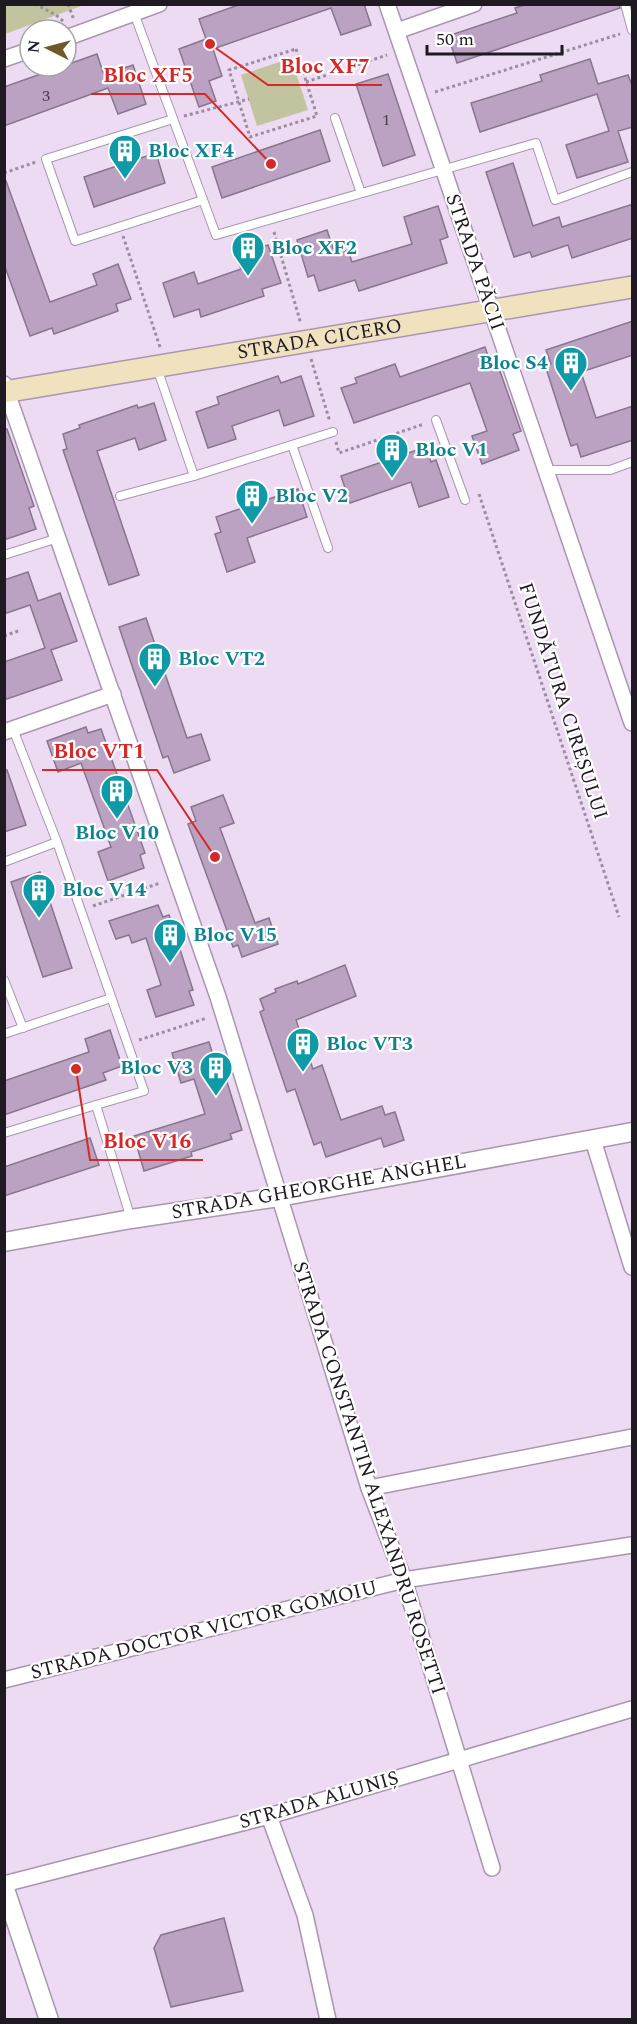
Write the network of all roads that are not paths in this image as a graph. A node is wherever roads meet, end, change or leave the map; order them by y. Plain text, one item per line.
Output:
1 (159, 4) edge
2 (387, 4) edge
3 (474, 4) edge
4 (626, 4) edge
5 (134, 14) junction
6 (633, 30) edge
7 (397, 31) junction
8 (78, 33) edge
9 (335, 118) dead end
10 (173, 119) junction
11 (443, 169) junction
12 (633, 172) edge
13 (361, 193) junction
14 (203, 200) junction
15 (633, 287) edge
16 (492, 311) junction
17 (161, 366) junction
18 (5, 389) edge
19 (436, 420) road end
20 (333, 432) road end
21 (292, 445) junction
22 (633, 462) edge
23 (546, 470) junction
24 (194, 476) junction
25 (120, 496) dead end
26 (465, 500) dead end
27 (58, 538) junction
28 (328, 548) dead end
29 (4, 555) edge
30 (113, 694) junction
31 (633, 723) edge
32 (9, 730) edge
33 (57, 843) junction
34 (4, 862) edge
35 (4, 980) edge
36 (111, 998) junction
37 (23, 1028) junction
38 (4, 1034) edge
39 (96, 1105) junction
40 (633, 1132) edge
41 (4, 1133) edge
42 (593, 1140) junction
43 (279, 1197) junction
44 (131, 1219) junction
45 (4, 1242) edge
46 (633, 1267) edge
47 (633, 1437) edge
48 (369, 1488) junction
49 (633, 1545) edge
50 (404, 1580) junction
51 (4, 1680) edge
52 (633, 1709) edge
53 (458, 1760) junction
54 (268, 1816) junction
55 (492, 1868) dead end
56 (4, 1885) edge
57 (49, 2019) edge
58 (327, 2019) edge

1 - 5 street
2 - 7 street, STRADA PĂCII
3 - 7 street
4 - 6 lane
5 - 8 street
5 - 10 lane
7 - 11 street, STRADA PĂCII
9 - 13 lane
10 - 14 lane
10 - 14 lane
11 - 12 lane
11 - 13 lane
11 - 16 street, STRADA PĂCII
13 - 14 lane
15 - 16 main road, STRADA CICERO
16 - 17 main road, STRADA CICERO
16 - 23 street, STRADA PĂCII
17 - 18 main road, STRADA CICERO
17 - 24 lane
18 - 27 street, STRADA CONSTANTIN ALEXANDRU ROSETTI
19 - 26 lane
20 - 21 lane
21 - 24 lane
21 - 28 lane
22 - 23 lane
23 - 31 street, STRADA PĂCII
24 - 25 lane
27 - 29 lane
27 - 30 street, STRADA CONSTANTIN ALEXANDRU ROSETTI
30 - 32 street
30 - 43 street, STRADA CONSTANTIN ALEXANDRU ROSETTI
32 - 33 lane
33 - 34 lane
33 - 36 lane
35 - 37 lane
36 - 37 lane
36 - 39 lane
37 - 38 lane
39 - 41 lane
39 - 44 lane
40 - 42 street, STRADA GHEORGHE ANGHEL
42 - 43 street, STRADA GHEORGHE ANGHEL
42 - 46 street
43 - 44 street, STRADA GHEORGHE ANGHEL
43 - 48 street, STRADA CONSTANTIN ALEXANDRU ROSETTI
44 - 45 street, STRADA GHEORGHE ANGHEL
47 - 48 street
48 - 50 street, STRADA CONSTANTIN ALEXANDRU ROSETTI
49 - 50 street, STRADA DOCTOR VICTOR GOMOIU
50 - 51 street, STRADA DOCTOR VICTOR GOMOIU
50 - 53 street, STRADA CONSTANTIN ALEXANDRU ROSETTI
52 - 53 street, STRADA ALUNIȘ
53 - 54 street, STRADA ALUNIȘ
53 - 55 street, STRADA CONSTANTIN ALEXANDRU ROSETTI
54 - 56 street, STRADA ALUNIȘ
54 - 58 street
56 - 57 street

